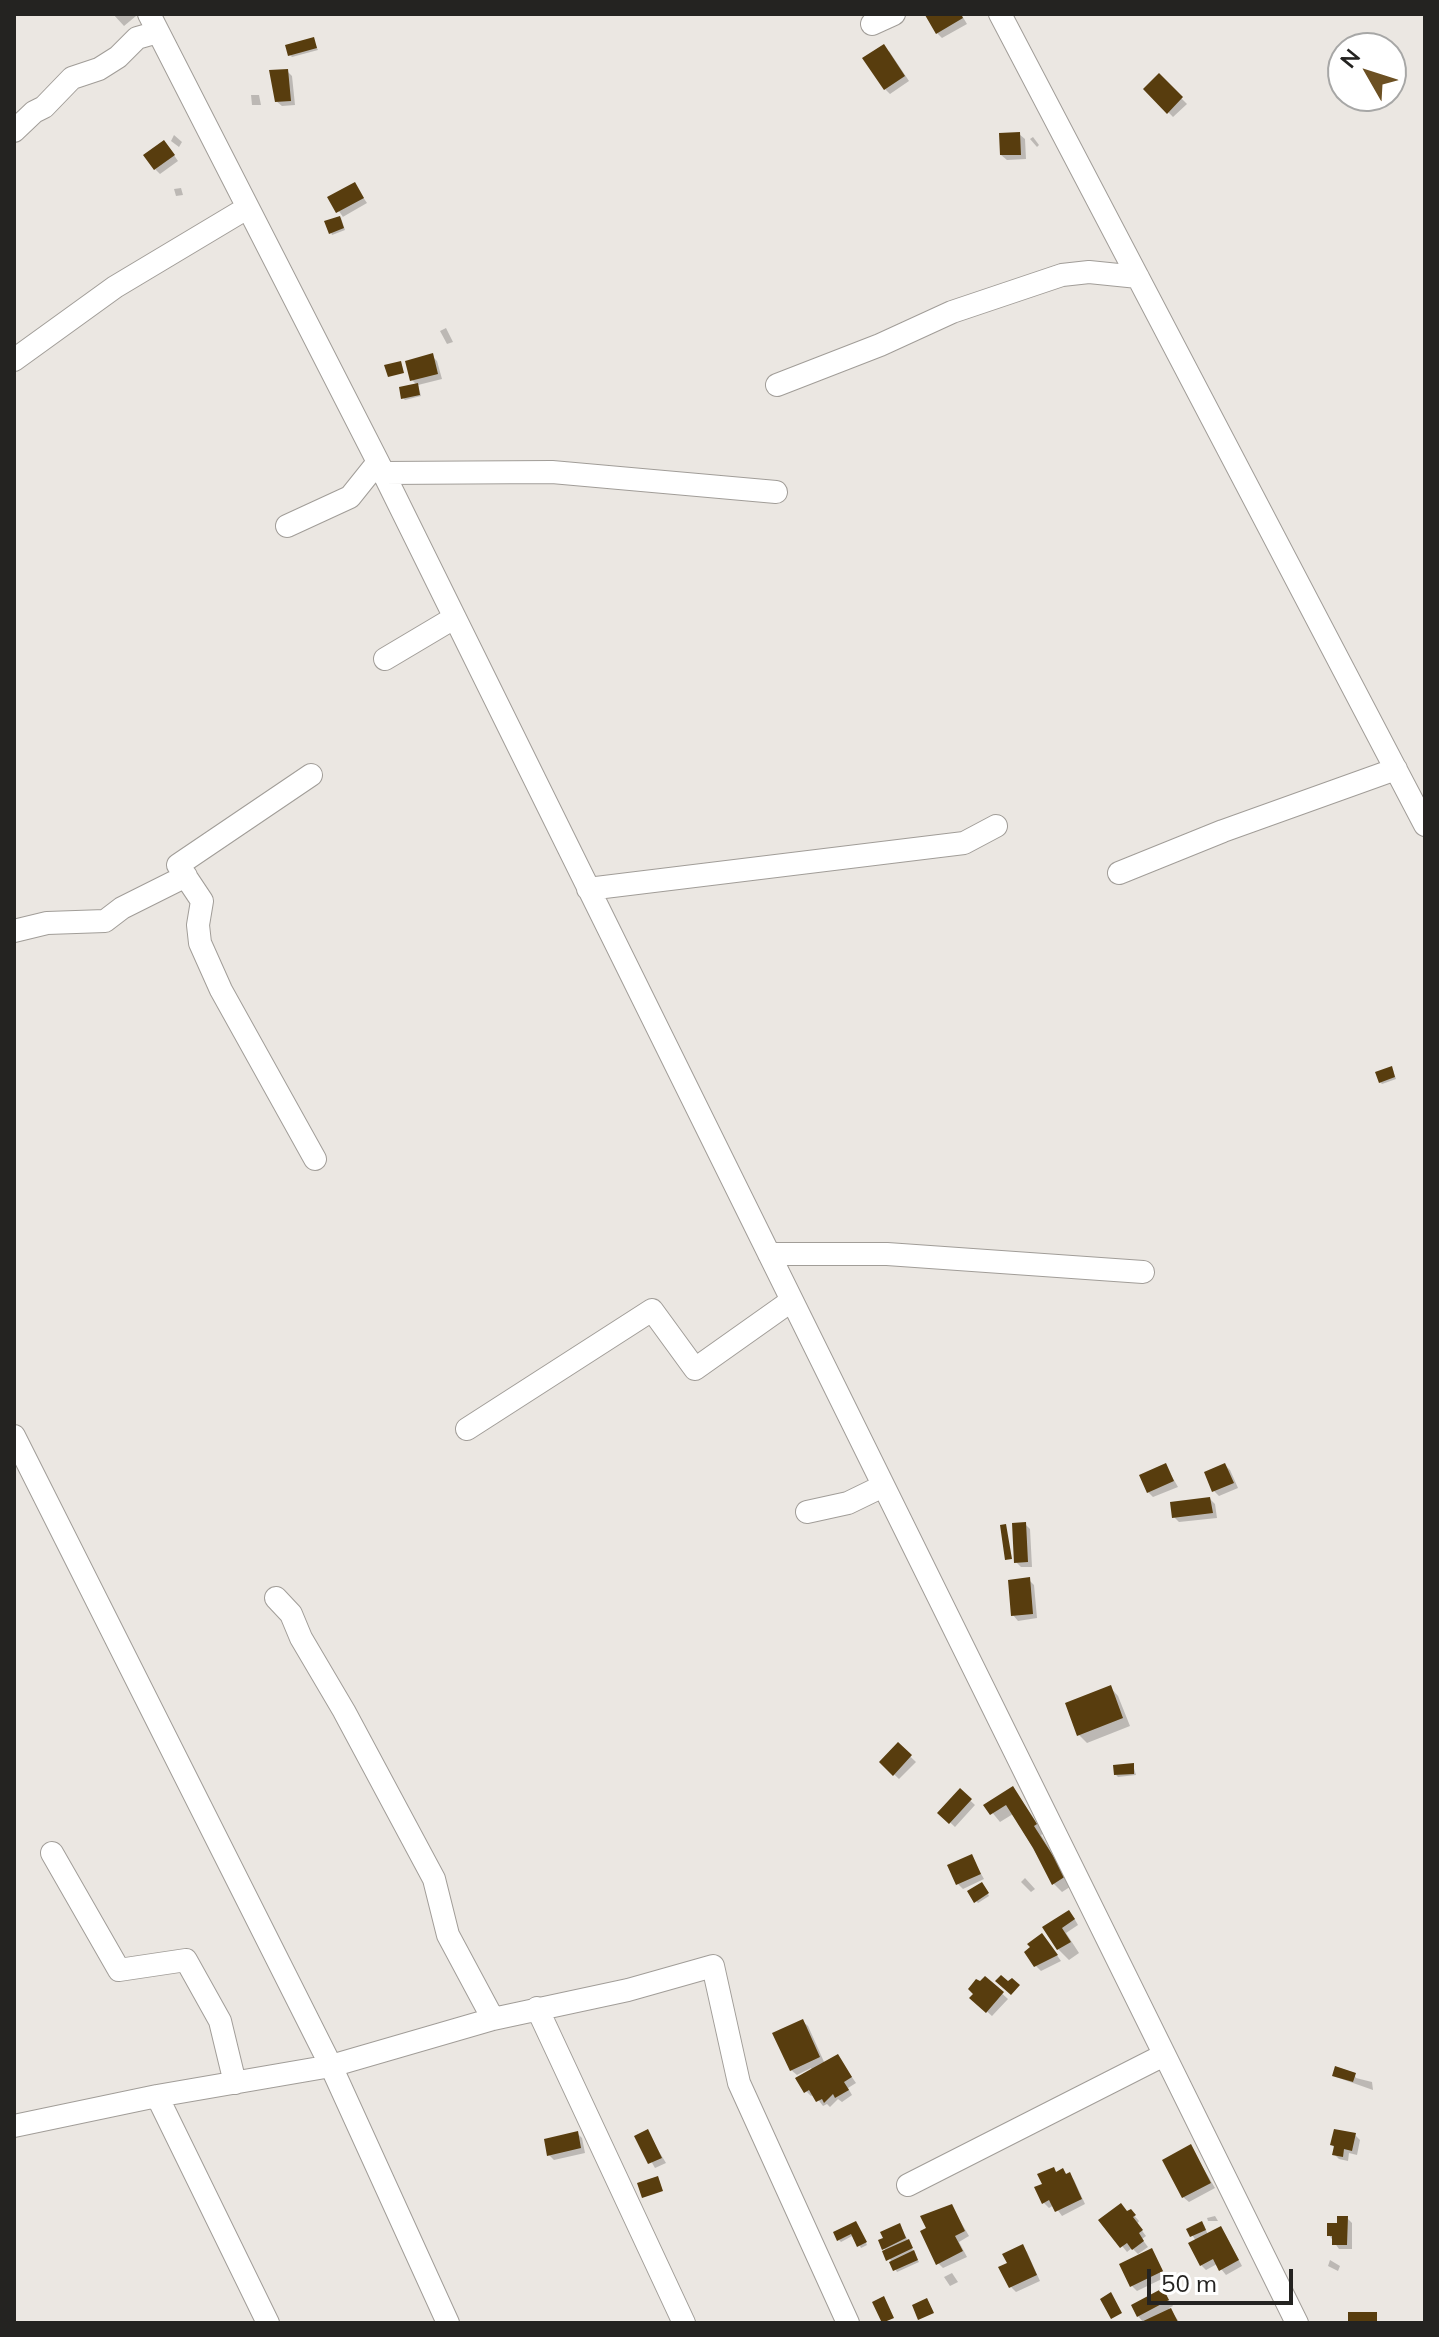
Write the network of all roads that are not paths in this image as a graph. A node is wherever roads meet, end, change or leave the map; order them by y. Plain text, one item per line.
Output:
1 (894, 14) edge
2 (1000, 14) edge
3 (154, 23) edge
4 (872, 24) dead end
5 (14, 131) edge
6 (247, 208) junction
7 (1138, 277) junction
8 (14, 360) edge
9 (777, 385) dead end
10 (380, 468) junction
11 (776, 492) dead end
12 (287, 526) dead end
13 (454, 618) junction
14 (385, 659) dead end
15 (1396, 769) junction
16 (311, 775) dead end
17 (1425, 825) edge
18 (996, 826) dead end
19 (1119, 873) dead end
20 (186, 876) junction
21 (588, 889) junction
22 (14, 931) edge
23 (315, 1159) dead end
24 (769, 1254) junction
25 (1143, 1272) dead end
26 (791, 1301) junction
27 (467, 1429) dead end
28 (14, 1436) edge
29 (883, 1486) junction
30 (807, 1512) dead end
31 (276, 1598) dead end
32 (52, 1853) dead end
33 (537, 2008) junction
34 (493, 2019) junction
35 (1164, 2055) junction
36 (331, 2066) junction
37 (235, 2083) junction
38 (157, 2096) junction
39 (14, 2126) edge
40 (908, 2185) dead end
41 (268, 2323) edge
42 (448, 2323) edge
43 (684, 2323) edge
44 (848, 2323) edge
45 (1297, 2323) edge

1 - 4 street
2 - 7 street
3 - 5 street
3 - 6 street
6 - 8 street
6 - 10 street
7 - 9 street
7 - 15 street
10 - 11 street
10 - 12 street
10 - 13 street
13 - 14 street
13 - 21 street
15 - 17 street
15 - 19 street
16 - 20 street
18 - 21 street
20 - 22 street
20 - 23 street
21 - 24 street
24 - 25 street
24 - 26 street
26 - 27 street
26 - 29 street
28 - 36 street
29 - 30 street
29 - 35 street
31 - 34 street
32 - 37 street
33 - 34 street
33 - 43 street
33 - 44 street
34 - 36 street
35 - 40 street
35 - 45 street
36 - 37 street
36 - 42 street
37 - 38 street
38 - 39 street
38 - 41 street

